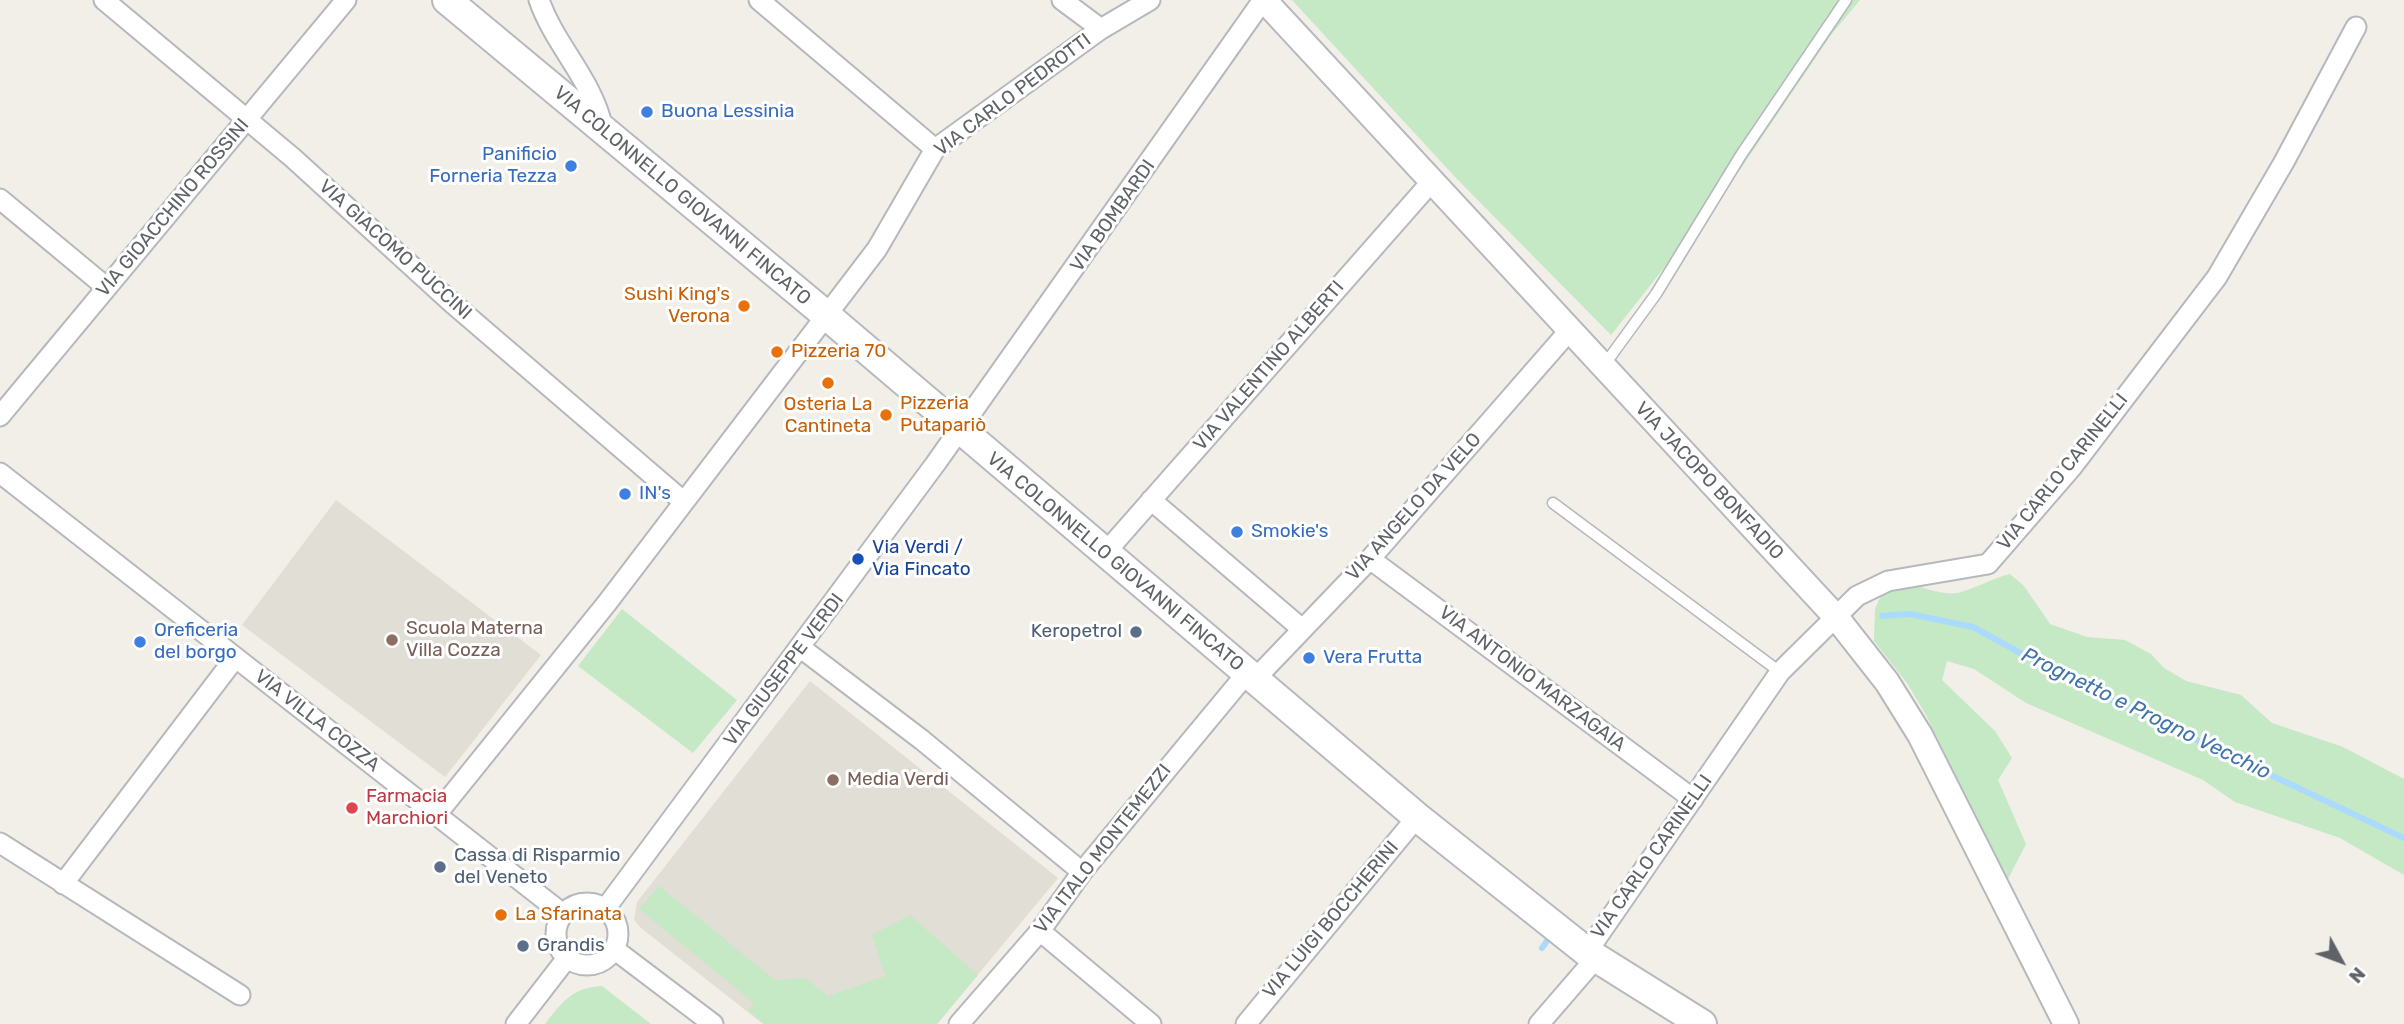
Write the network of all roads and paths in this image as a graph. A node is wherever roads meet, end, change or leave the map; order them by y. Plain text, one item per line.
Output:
1 (104, 0) edge
2 (346, 0) edge
3 (447, 0) edge
4 (539, 0) edge
5 (759, 0) edge
6 (1062, 0) edge
7 (1150, 0) edge
8 (1263, 0) edge
9 (1846, 0) edge
10 (2356, 27) dead end
11 (1101, 29) junction
12 (248, 121) junction
13 (603, 129) junction
14 (935, 149) junction
15 (1433, 180) junction
16 (0, 200) edge
17 (106, 287) junction
18 (826, 315) junction
19 (1569, 331) junction
20 (1602, 367) junction
21 (0, 416) edge
22 (960, 430) junction
23 (0, 473) edge
24 (1151, 500) junction
25 (684, 502) junction
26 (1553, 503) dead end
27 (1105, 553) junction
28 (1370, 559) junction
29 (1836, 617) junction
30 (1302, 629) junction
31 (801, 648) junction
32 (235, 658) junction
33 (1780, 672) junction
34 (1250, 676) junction
35 (1693, 799) junction
36 (436, 815) junction
37 (1417, 817) junction
38 (0, 844) edge
39 (1082, 872) junction
40 (63, 884) junction
41 (605, 909) junction
42 (564, 914) junction
43 (1040, 931) junction
44 (614, 949) junction
45 (1592, 955) junction
46 (567, 958) junction
47 (240, 995) dead end
48 (516, 1024) edge
49 (713, 1024) edge
50 (959, 1024) edge
51 (1151, 1024) edge
52 (1246, 1024) edge
53 (1539, 1024) edge
54 (1702, 1024) edge
55 (2066, 1024) edge

1 - 12 street, VIA GIACOMO PUCCINI
2 - 12 street, VIA GIOACCHINO ROSSINI
3 - 13 main road, VIA COLONNELLO GIOVANNI FINCATO
4 - 13 street
5 - 14 street
6 - 11 street
7 - 11 street, VIA CARLO PEDROTTI
8 - 15 street, VIA JACOPO BONFADIO
8 - 22 street, VIA BOMBARDI
9 - 20 lane
10 - 29 street, VIA CARLO CARINELLI
11 - 14 street, VIA CARLO PEDROTTI
12 - 17 street, VIA GIOACCHINO ROSSINI
12 - 25 street, VIA GIACOMO PUCCINI
13 - 18 main road, VIA COLONNELLO GIOVANNI FINCATO
14 - 18 street, VIA CARLO PEDROTTI
15 - 19 street, VIA JACOPO BONFADIO
15 - 24 street, VIA VALENTINO ALBERTI
16 - 17 street
17 - 21 street, VIA GIOACCHINO ROSSINI
18 - 22 main road, VIA COLONNELLO GIOVANNI FINCATO
18 - 25 street, VIA CARLO PEDROTTI
19 - 20 street, VIA JACOPO BONFADIO
19 - 28 street, VIA ANGELO DA VELO
20 - 29 street, VIA JACOPO BONFADIO
22 - 27 main road, VIA COLONNELLO GIOVANNI FINCATO
22 - 31 street, VIA GIUSEPPE VERDI
23 - 32 street, VIA VILLA COZZA
24 - 27 street, VIA VALENTINO ALBERTI
24 - 30 street
25 - 36 street, VIA CARLO PEDROTTI
26 - 33 lane
27 - 34 main road, VIA COLONNELLO GIOVANNI FINCATO
28 - 30 street, VIA ANGELO DA VELO
28 - 35 street, VIA ANTONIO MARZAGAIA
29 - 33 street, VIA CARLO CARINELLI
29 - 55 street, VIA JACOPO BONFADIO
30 - 34 street, VIA ANGELO DA VELO
31 - 39 street
31 - 41 street, VIA GIUSEPPE VERDI
32 - 36 street, VIA VILLA COZZA
32 - 40 street, VIA VILLA COZZA
33 - 35 street, VIA CARLO CARINELLI
34 - 37 main road, VIA COLONNELLO GIOVANNI FINCATO
34 - 39 street, VIA ITALO MONTEMEZZI
35 - 45 street, VIA CARLO CARINELLI
36 - 42 street, VIA VILLA COZZA
37 - 45 main road, VIA COLONNELLO GIOVANNI FINCATO
37 - 52 street, VIA LUIGI BOCCHERINI
38 - 40 street
39 - 43 street, VIA ITALO MONTEMEZZI
40 - 47 street
41 - 42 street
41 - 44 street
42 - 46 street
43 - 50 street, VIA ITALO MONTEMEZZI
43 - 51 street
44 - 46 street
44 - 49 street
45 - 53 street, VIA CARLO CARINELLI
45 - 54 main road, VIA COLONNELLO GIOVANNI FINCATO
46 - 48 street

